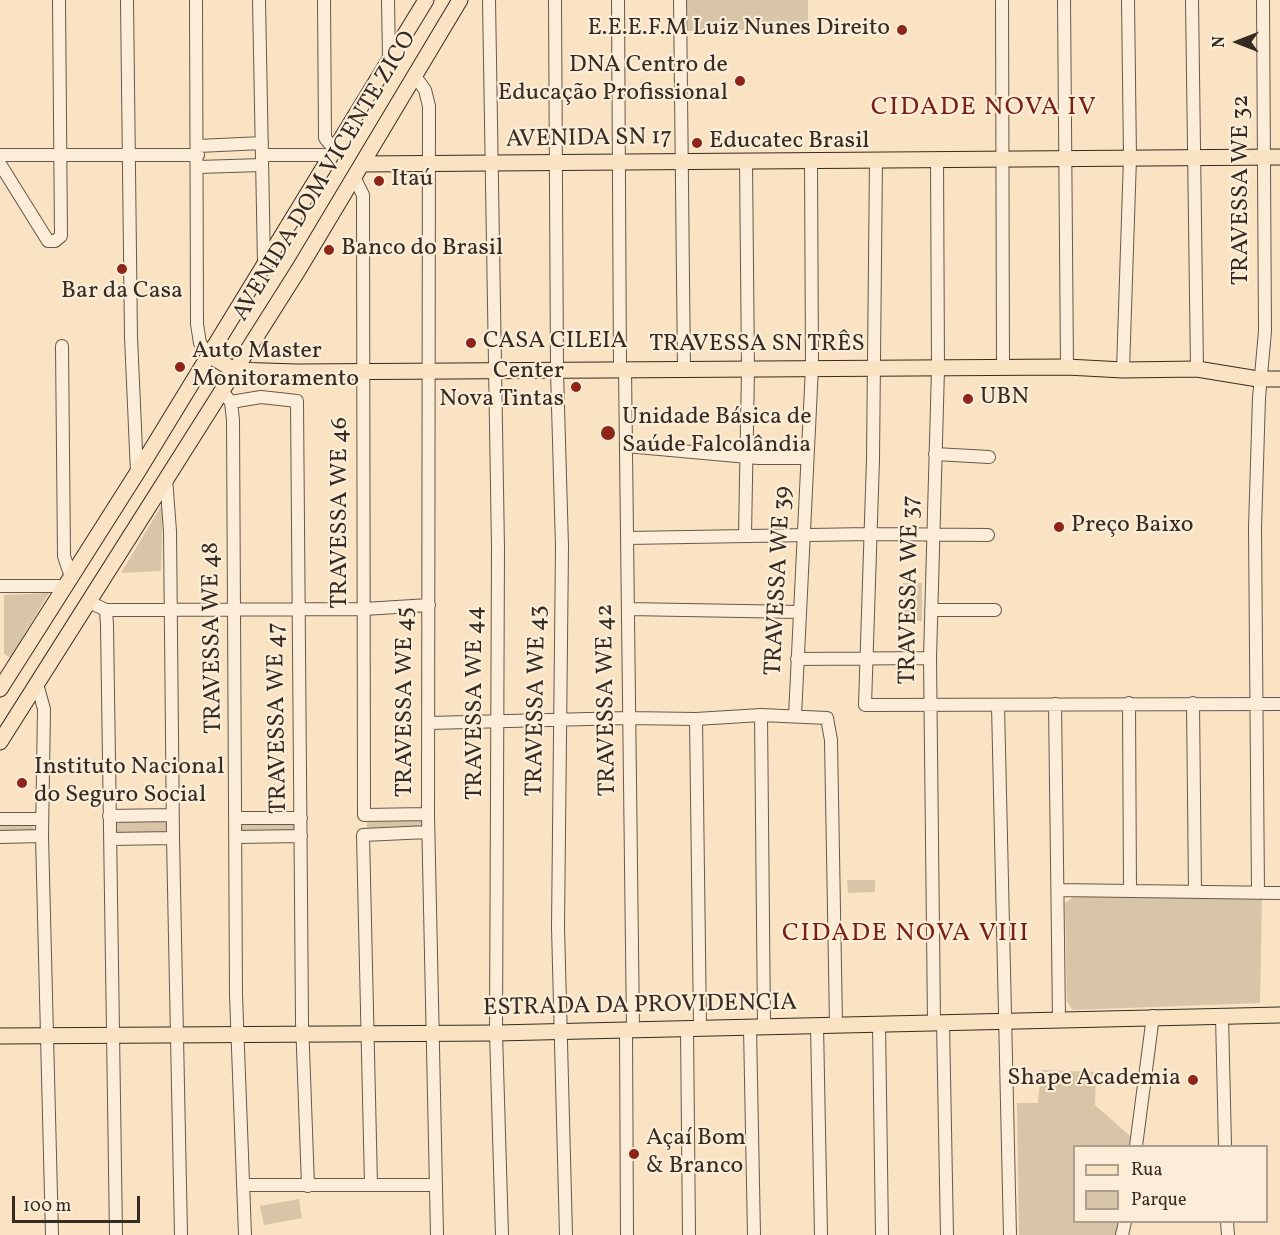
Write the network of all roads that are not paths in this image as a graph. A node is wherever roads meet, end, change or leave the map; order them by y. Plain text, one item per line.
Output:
1 (59, 0) edge
2 (128, 0) edge
3 (196, 0) edge
4 (259, 0) edge
5 (324, 0) edge
6 (388, 0) edge
7 (426, 0) edge
8 (446, 0) edge
9 (460, 0) edge
10 (489, 0) edge
11 (555, 0) edge
12 (618, 0) edge
13 (680, 0) edge
14 (1002, 0) edge
15 (1064, 0) edge
16 (1128, 0) edge
17 (1192, 0) edge
18 (1263, 0) edge
19 (450, 17) junction
20 (390, 58) junction
21 (415, 76) junction
22 (332, 152) junction
23 (262, 154) junction
24 (0, 155) edge
25 (60, 156) junction
26 (128, 156) junction
27 (198, 156) junction
28 (1194, 156) junction
29 (1264, 157) junction
30 (1280, 157) edge
31 (1002, 158) junction
32 (1065, 158) junction
33 (1130, 158) junction
34 (811, 159) junction
35 (937, 159) junction
36 (876, 160) junction
37 (683, 161) junction
38 (746, 161) junction
39 (555, 162) junction
40 (619, 162) junction
41 (0, 164) edge
42 (428, 164) junction
43 (493, 164) junction
44 (358, 171) junction
45 (264, 264) junction
46 (62, 346) dead end
47 (211, 357) junction
48 (812, 367) junction
49 (874, 367) junction
50 (1067, 367) junction
51 (1003, 368) junction
52 (622, 369) junction
53 (684, 369) junction
54 (938, 369) junction
55 (1197, 369) junction
56 (234, 370) junction
57 (748, 370) junction
58 (1124, 370) junction
59 (427, 371) junction
60 (557, 371) junction
61 (362, 372) junction
62 (494, 372) junction
63 (1262, 379) junction
64 (1280, 379) edge
65 (226, 396) junction
66 (626, 446) junction
67 (935, 454) junction
68 (745, 457) junction
69 (989, 457) dead end
70 (807, 458) junction
71 (137, 472) junction
72 (166, 478) junction
73 (870, 534) junction
74 (745, 535) junction
75 (803, 535) junction
76 (932, 535) junction
77 (988, 535) dead end
78 (627, 538) junction
79 (68, 581) junction
80 (0, 586) edge
81 (88, 602) junction
82 (429, 605) junction
83 (364, 609) junction
84 (628, 609) junction
85 (106, 610) junction
86 (298, 610) junction
87 (931, 610) junction
88 (994, 610) dead end
89 (171, 611) junction
90 (233, 611) junction
91 (799, 612) junction
92 (866, 657) junction
93 (930, 658) junction
94 (797, 659) junction
95 (37, 684) junction
96 (0, 688) edge
97 (1129, 703) junction
98 (1193, 703) junction
99 (930, 704) junction
100 (1055, 704) junction
101 (1256, 704) junction
102 (1280, 704) edge
103 (998, 705) junction
104 (761, 715) junction
105 (795, 716) junction
106 (629, 718) junction
107 (559, 719) junction
108 (696, 719) junction
109 (498, 722) junction
110 (428, 723) junction
111 (0, 742) edge
112 (428, 814) junction
113 (172, 815) junction
114 (109, 816) junction
115 (236, 818) junction
116 (302, 818) junction
117 (0, 819) edge
118 (42, 819) junction
119 (428, 832) junction
120 (42, 836) junction
121 (301, 836) junction
122 (0, 837) edge
123 (237, 837) junction
124 (173, 838) junction
125 (110, 839) junction
126 (1058, 890) junction
127 (1130, 891) junction
128 (1195, 892) junction
129 (1258, 893) junction
130 (1280, 893) edge
131 (1280, 1015) edge
132 (1153, 1016) junction
133 (1222, 1016) junction
134 (1059, 1018) junction
135 (1004, 1020) junction
136 (938, 1022) junction
137 (879, 1023) junction
138 (836, 1024) junction
139 (816, 1025) junction
140 (757, 1027) junction
141 (693, 1028) junction
142 (630, 1030) junction
143 (560, 1032) junction
144 (431, 1033) junction
145 (496, 1033) junction
146 (178, 1034) junction
147 (239, 1034) junction
148 (303, 1034) junction
149 (369, 1034) junction
150 (112, 1035) junction
151 (0, 1036) edge
152 (47, 1036) junction
153 (1136, 1145) edge
154 (1225, 1145) edge
155 (243, 1185) junction
156 (370, 1185) junction
157 (435, 1185) junction
158 (308, 1186) junction
159 (52, 1235) edge
160 (116, 1235) edge
161 (181, 1235) edge
162 (245, 1235) edge
163 (437, 1235) edge
164 (502, 1235) edge
165 (566, 1235) edge
166 (627, 1235) edge
167 (689, 1235) edge
168 (754, 1235) edge
169 (821, 1235) edge
170 (882, 1235) edge
171 (947, 1235) edge
172 (1010, 1235) edge

1 - 25 street
2 - 26 street
3 - 27 street
4 - 23 street
5 - 22 street
6 - 20 street
7 - 20 main road, AVENIDA DOM VICENTE ZICO
8 - 19 main road
9 - 19 main road, AVENIDA DOM VICENTE ZICO
10 - 43 street
11 - 39 street
12 - 40 street
13 - 37 street
14 - 31 street
15 - 32 street
16 - 33 street
17 - 28 street
18 - 29 street, TRAVESSA WE 32
19 - 21 main road, AVENIDA DOM VICENTE ZICO
20 - 22 main road, AVENIDA DOM VICENTE ZICO
21 - 42 street
21 - 44 main road, AVENIDA DOM VICENTE ZICO
22 - 23 street
22 - 45 main road, AVENIDA DOM VICENTE ZICO
23 - 27 street
23 - 27 street
23 - 45 street
24 - 25 street
25 - 26 street
25 - 41 street
26 - 27 street
26 - 71 street
27 - 47 street
28 - 29 main road, AVENIDA SN 17
28 - 33 main road, AVENIDA SN 17
28 - 55 street
29 - 30 main road, AVENIDA SN 17
29 - 63 street, TRAVESSA WE 32
31 - 32 main road, AVENIDA SN 17
31 - 35 main road, AVENIDA SN 17
31 - 51 street
32 - 33 main road, AVENIDA SN 17
32 - 50 street
33 - 58 street
34 - 36 main road, AVENIDA SN 17
34 - 38 main road, AVENIDA SN 17
34 - 48 street, TRAVESSA WE 39
35 - 36 main road, AVENIDA SN 17
35 - 54 street, TRAVESSA WE 37
36 - 49 street
37 - 38 main road, AVENIDA SN 17
37 - 40 main road, AVENIDA SN 17
37 - 53 street
38 - 57 street
39 - 40 main road, AVENIDA SN 17
39 - 43 main road, AVENIDA SN 17
39 - 60 street
40 - 52 street
42 - 43 main road, AVENIDA SN 17
42 - 44 main road, AVENIDA SN 17
42 - 59 street
43 - 62 street
44 - 56 main road, AVENIDA DOM VICENTE ZICO
44 - 61 street, TRAVESSA WE 46
45 - 47 main road, AVENIDA DOM VICENTE ZICO
46 - 79 street
47 - 56 main road
47 - 71 main road
48 - 49 main road, TRAVESSA SN TRÊS
48 - 57 main road, TRAVESSA SN TRÊS
48 - 70 street, TRAVESSA WE 39
49 - 54 main road, TRAVESSA SN TRÊS
49 - 73 street
50 - 51 main road, TRAVESSA SN TRÊS
50 - 58 main road, TRAVESSA SN TRÊS
51 - 54 main road, TRAVESSA SN TRÊS
52 - 53 main road, TRAVESSA SN TRÊS
52 - 60 main road, TRAVESSA SN TRÊS
52 - 66 street, TRAVESSA WE 42
53 - 57 main road, TRAVESSA SN TRÊS
54 - 67 street, TRAVESSA WE 37
55 - 58 main road, TRAVESSA SN TRÊS
55 - 63 main road, TRAVESSA SN TRÊS
56 - 61 main road, TRAVESSA SN TRÊS
56 - 65 main road, AVENIDA DOM VICENTE ZICO
57 - 68 street
59 - 61 main road, TRAVESSA SN TRÊS
59 - 62 main road, TRAVESSA SN TRÊS
59 - 82 street, TRAVESSA WE 45
60 - 62 main road, TRAVESSA SN TRÊS
60 - 107 street, TRAVESSA WE 43
61 - 83 street, TRAVESSA WE 46
62 - 109 street, TRAVESSA WE 44
63 - 64 main road, TRAVESSA SN TRÊS
63 - 101 street
65 - 72 main road, AVENIDA DOM VICENTE ZICO
65 - 86 street, TRAVESSA WE 47
65 - 90 street, TRAVESSA WE 48
66 - 68 street
66 - 78 street, TRAVESSA WE 42
67 - 69 street
67 - 76 street, TRAVESSA WE 37
68 - 70 street
68 - 74 street
70 - 75 street, TRAVESSA WE 39
71 - 79 main road
72 - 81 main road, AVENIDA DOM VICENTE ZICO
72 - 89 street
73 - 75 street
73 - 76 street
73 - 92 street
74 - 75 street
74 - 78 street
75 - 91 street, TRAVESSA WE 39
76 - 77 street
76 - 87 street, TRAVESSA WE 37
78 - 84 street, TRAVESSA WE 42
79 - 80 street
79 - 96 main road
81 - 85 street
81 - 95 main road, AVENIDA DOM VICENTE ZICO
82 - 83 street
82 - 110 street, TRAVESSA WE 45
83 - 86 street
83 - 112 street, TRAVESSA WE 46
84 - 91 street
84 - 106 street, TRAVESSA WE 42
85 - 89 street
85 - 114 street
86 - 90 street
86 - 116 street, TRAVESSA WE 47
87 - 88 street
87 - 93 street, TRAVESSA WE 37
89 - 90 street
89 - 113 street
90 - 115 street, TRAVESSA WE 48
91 - 94 street, TRAVESSA WE 39
92 - 93 street
92 - 94 street
92 - 99 street
93 - 99 street, TRAVESSA WE 37
94 - 105 street, TRAVESSA WE 39
95 - 111 main road, AVENIDA DOM VICENTE ZICO
95 - 118 street
97 - 98 street
97 - 100 street
97 - 127 street
98 - 101 street
98 - 128 street
99 - 103 street
99 - 136 street, TRAVESSA WE 37
100 - 103 street
100 - 126 street
101 - 102 street
101 - 129 street
103 - 135 street
104 - 105 street
104 - 108 street
104 - 140 street
105 - 138 street
106 - 107 street
106 - 108 street
106 - 142 street, TRAVESSA WE 42
107 - 109 street
107 - 143 street, TRAVESSA WE 43
108 - 141 street
109 - 110 street
109 - 145 street, TRAVESSA WE 44
110 - 112 street, TRAVESSA WE 45
112 - 119 street, TRAVESSA WE 45
113 - 114 street
113 - 124 street
114 - 125 street
115 - 116 street
115 - 123 street, TRAVESSA WE 48
116 - 121 street, TRAVESSA WE 47
117 - 118 street
118 - 120 street
119 - 144 street, TRAVESSA WE 45
119 - 149 street
120 - 122 street
120 - 152 street
121 - 123 street
121 - 148 street, TRAVESSA WE 47
123 - 147 street, TRAVESSA WE 48
124 - 125 street
124 - 146 street
125 - 150 street
126 - 127 street
126 - 134 street
127 - 128 street
128 - 129 street
129 - 130 street
131 - 133 main road, ESTRADA DA PROVIDENCIA
132 - 133 main road, ESTRADA DA PROVIDENCIA
132 - 134 main road, ESTRADA DA PROVIDENCIA
132 - 153 street
133 - 154 street
134 - 135 main road, ESTRADA DA PROVIDENCIA
135 - 136 main road, ESTRADA DA PROVIDENCIA
135 - 172 street
136 - 137 main road, ESTRADA DA PROVIDENCIA
136 - 171 street, TRAVESSA WE 37
137 - 138 main road, ESTRADA DA PROVIDENCIA
137 - 170 street
138 - 139 main road, ESTRADA DA PROVIDENCIA
139 - 140 main road, ESTRADA DA PROVIDENCIA
139 - 169 street
140 - 141 main road, ESTRADA DA PROVIDENCIA
140 - 168 street
141 - 142 main road, ESTRADA DA PROVIDENCIA
141 - 167 street
142 - 143 main road, ESTRADA DA PROVIDENCIA
142 - 166 street, TRAVESSA WE 42
143 - 145 main road, ESTRADA DA PROVIDENCIA
143 - 165 street, TRAVESSA WE 43
144 - 145 main road, ESTRADA DA PROVIDENCIA
144 - 149 main road, ESTRADA DA PROVIDENCIA
144 - 157 street, TRAVESSA WE 45
145 - 164 street, TRAVESSA WE 44
146 - 147 main road, ESTRADA DA PROVIDENCIA
146 - 150 main road, ESTRADA DA PROVIDENCIA
146 - 161 street
147 - 148 main road, ESTRADA DA PROVIDENCIA
147 - 155 street, TRAVESSA WE 48
148 - 149 main road, ESTRADA DA PROVIDENCIA
148 - 158 street, TRAVESSA WE 47
149 - 156 street
150 - 152 main road, ESTRADA DA PROVIDENCIA
150 - 160 street
151 - 152 main road, ESTRADA DA PROVIDENCIA
152 - 159 street
155 - 158 street
155 - 162 street, TRAVESSA WE 48
156 - 157 street
156 - 158 street
157 - 163 street, TRAVESSA WE 45

